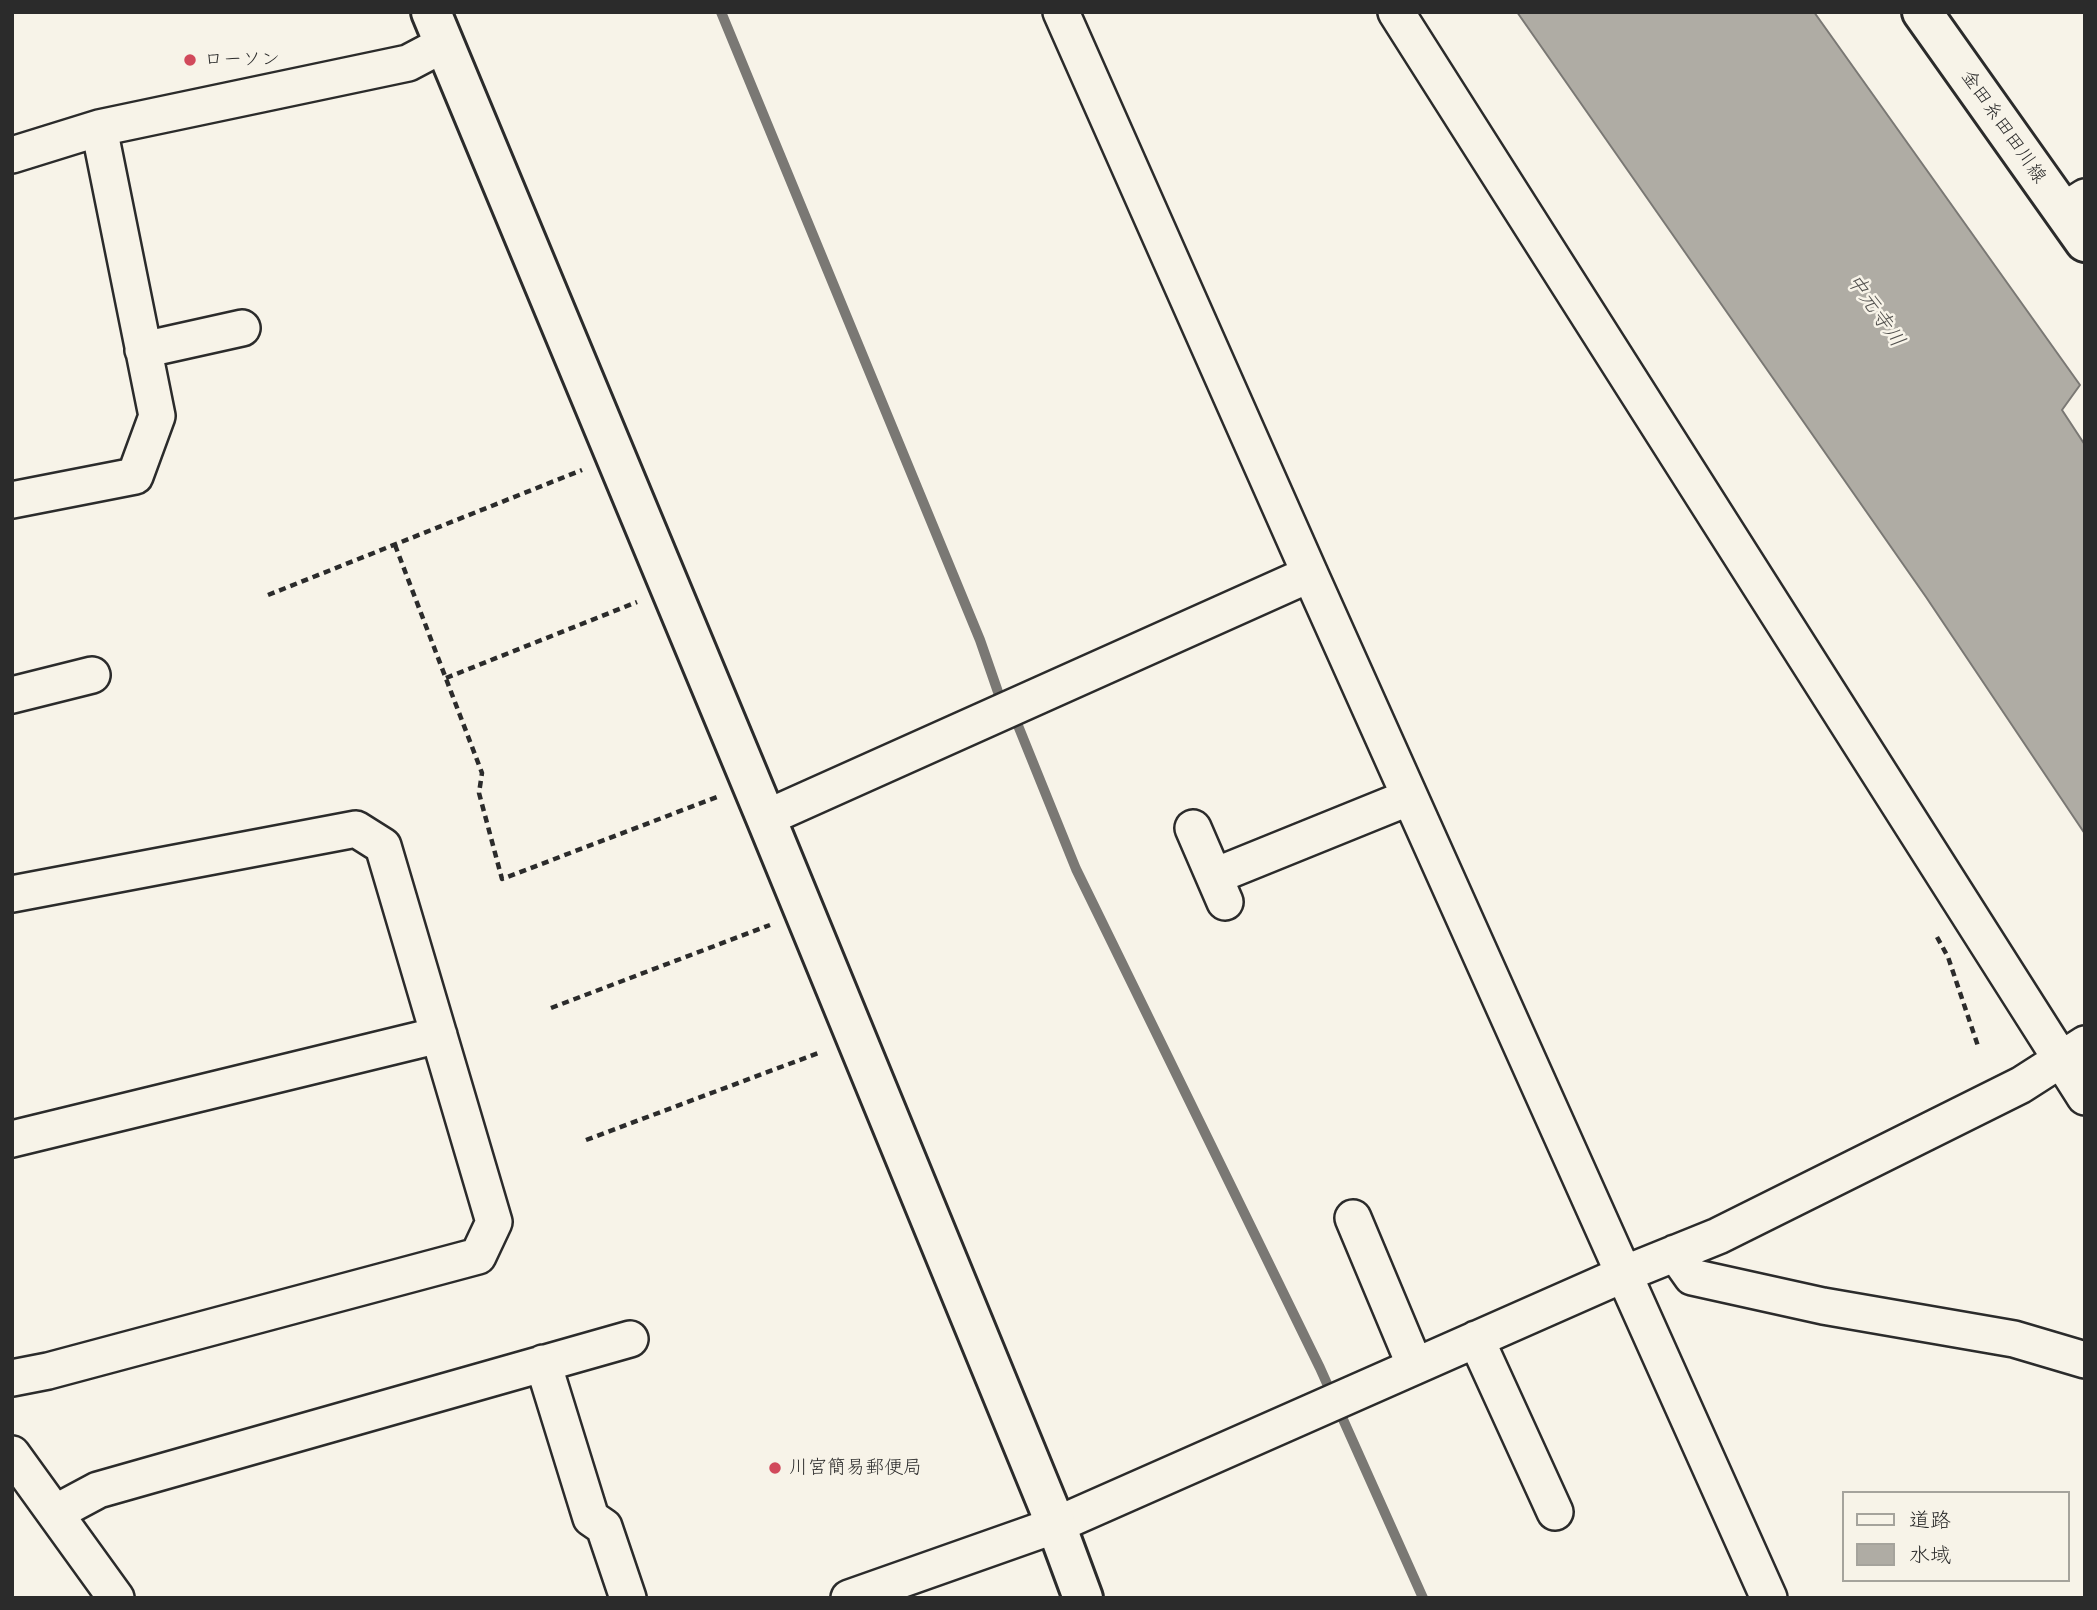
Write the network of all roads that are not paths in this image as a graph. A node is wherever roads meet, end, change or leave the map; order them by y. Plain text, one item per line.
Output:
1 (1061, 12) edge
2 (1396, 12) edge
3 (1922, 12) edge
4 (436, 22) edge
5 (99, 128) junction
6 (12, 155) edge
7 (2074, 204) edge
8 (2085, 242) edge
9 (242, 328) dead end
10 (143, 350) junction
11 (12, 500) edge
12 (1310, 574) junction
13 (92, 675) dead end
14 (12, 695) edge
15 (1410, 797) junction
16 (766, 818) junction
17 (1193, 828) dead end
18 (12, 894) edge
19 (439, 1035) junction
20 (2072, 1052) edge
21 (2085, 1097) edge
22 (12, 1139) edge
23 (1353, 1218) dead end
24 (1675, 1253) junction
25 (1624, 1274) junction
26 (630, 1339) dead end
27 (1476, 1339) junction
28 (2085, 1360) edge
29 (543, 1363) junction
30 (1415, 1366) junction
31 (12, 1378) edge
32 (12, 1454) edge
33 (1555, 1512) dead end
34 (55, 1513) junction
35 (1056, 1525) junction
36 (116, 1598) edge
37 (628, 1598) edge
38 (849, 1598) edge
39 (1083, 1598) edge
40 (1769, 1598) edge

1 - 12 street
2 - 20 street
3 - 7 street, 金田糸田田川線
4 - 5 street
4 - 16 street
5 - 6 street
5 - 10 street
7 - 8 street, 金田糸田田川線
9 - 10 street
10 - 11 street
12 - 15 street
12 - 16 street
13 - 14 street
15 - 17 street
15 - 25 street
16 - 35 street
18 - 19 street
19 - 22 street
19 - 31 street
20 - 21 street
20 - 24 street
23 - 30 street
24 - 25 street
24 - 28 street
25 - 27 street
25 - 40 street
26 - 29 street
27 - 30 street
27 - 33 street
29 - 34 street
29 - 37 street
30 - 35 street
32 - 34 street
34 - 36 street
35 - 38 street
35 - 39 street

